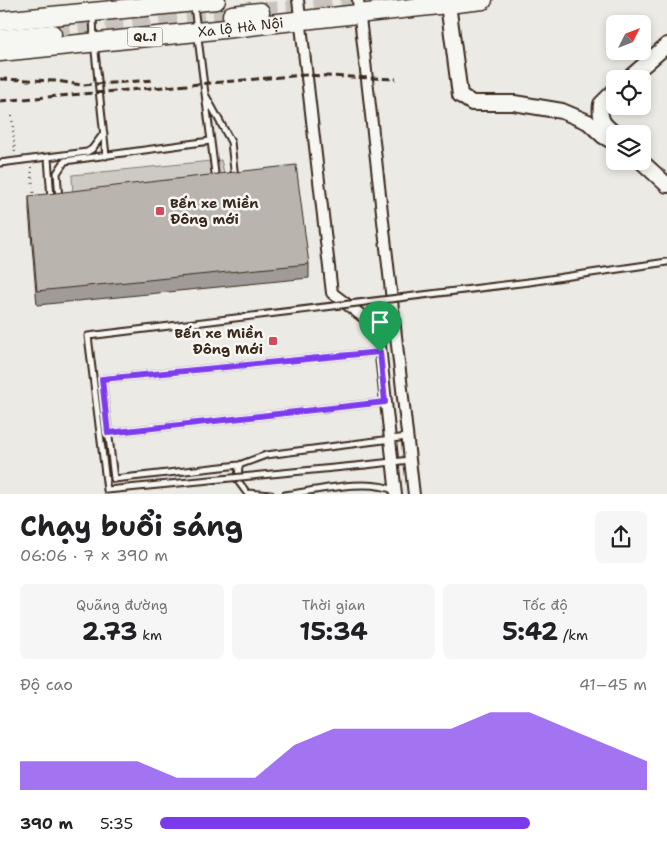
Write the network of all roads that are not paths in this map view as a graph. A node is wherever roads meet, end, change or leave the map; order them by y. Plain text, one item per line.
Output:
1 (216, 0) edge
2 (298, 0) edge
3 (483, 0) edge
4 (193, 2) junction
5 (448, 4) junction
6 (359, 7) edge
7 (93, 12) junction
8 (260, 12) tunnel mouth
9 (232, 15) tunnel mouth
10 (300, 20) junction
11 (0, 21) edge
12 (197, 32) junction
13 (52, 34) tunnel mouth
14 (0, 39) edge
15 (94, 42) junction
16 (667, 45) edge
17 (0, 52) edge
18 (638, 70) edge
19 (204, 92) junction
20 (606, 98) edge
21 (606, 125) edge
22 (104, 133) junction
23 (606, 138) edge
24 (210, 141) junction
25 (87, 152) junction
26 (106, 156) junction
27 (97, 157) junction
28 (48, 158) junction
29 (651, 159) edge
30 (0, 163) edge
31 (651, 170) edge
32 (667, 173) edge
33 (667, 185) edge
34 (216, 188) edge
35 (236, 189) edge
36 (52, 202) edge
37 (59, 206) edge
38 (667, 262) edge
39 (380, 352) junction
40 (385, 402) junction
41 (108, 433) junction
42 (407, 437) junction
43 (390, 439) junction
44 (410, 460) junction
45 (392, 462) junction
46 (239, 465) junction
47 (395, 493) edge
48 (271, 494) edge
49 (285, 494) edge
50 (414, 494) edge

1 - 4 highway, QL.1
2 - 10 street
3 - 5 highway, Xa lộ Hà Nội / QL.1
4 - 7 highway, QL.1
4 - 12 lane
5 - 6 highway, Xa lộ Hà Nội / QL.1
5 - 23 main road
6 - 10 highway, Xa lộ Hà Nội / QL.1
6 - 42 street
7 - 11 highway, QL.1
7 - 15 lane
8 - 9 highway
10 - 12 highway, Xa lộ Hà Nội / QL.1
10 - 39 street
12 - 15 highway, Xa lộ Hà Nội / QL.1
12 - 19 lane
13 - 14 highway
15 - 17 highway, Xa lộ Hà Nội / QL.1
15 - 22 lane
16 - 18 main road
19 - 24 lane
19 - 35 lane
20 - 21 main road
22 - 25 lane
22 - 26 lane
24 - 26 lane
24 - 34 lane
25 - 27 lane
25 - 28 lane
26 - 27 lane
27 - 37 lane
28 - 30 lane
28 - 36 lane
29 - 32 main road
31 - 33 main road
38 - 45 lane, bridge
39 - 40 street
39 - 41 lane
40 - 41 lane
40 - 43 street
41 - 46 lane
42 - 43 lane
42 - 44 street
43 - 45 street
43 - 46 lane
44 - 45 lane
44 - 50 street
45 - 47 street
46 - 48 lane
47 - 49 lane

